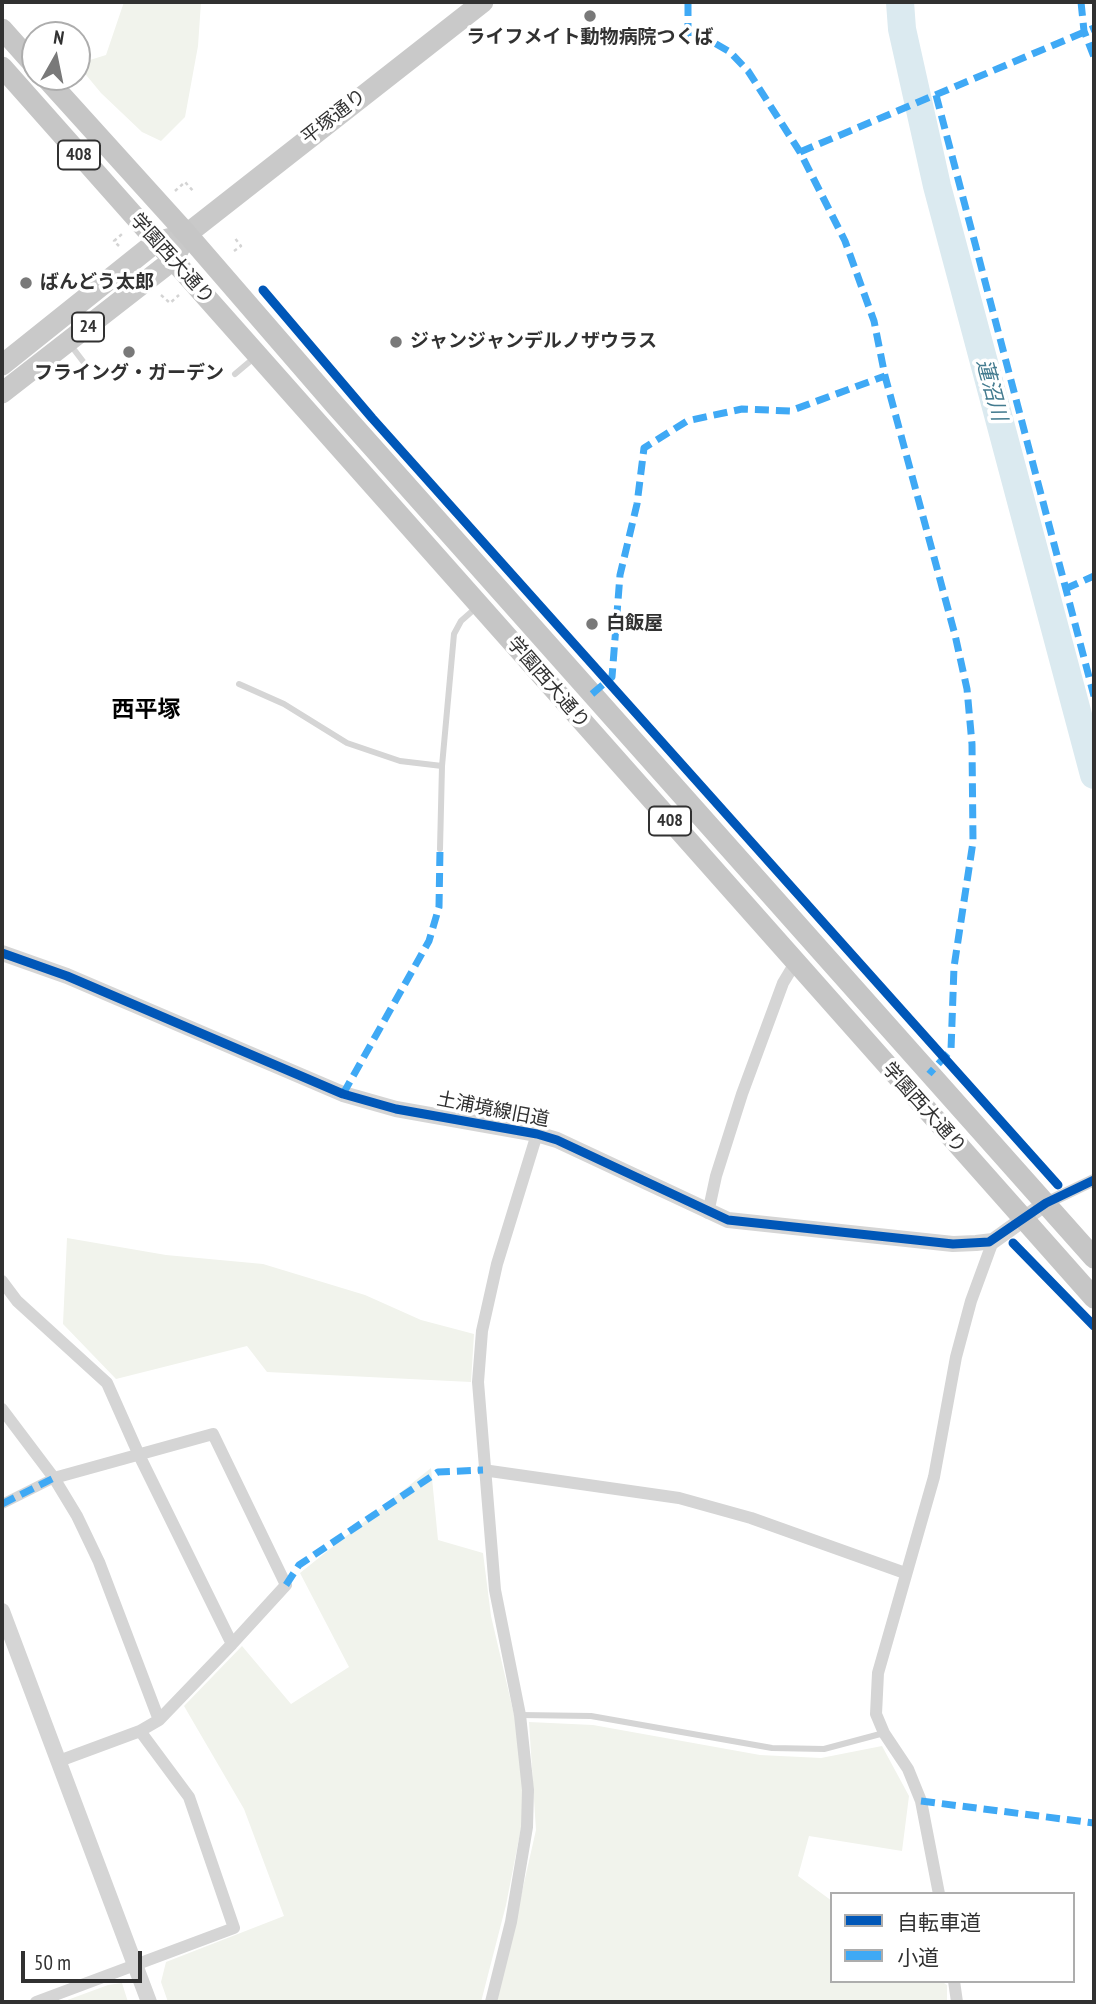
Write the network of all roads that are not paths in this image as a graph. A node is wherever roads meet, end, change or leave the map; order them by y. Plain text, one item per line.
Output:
1 (483, 2) edge
2 (2, 29) edge
3 (21, 50) edge
4 (2, 67) edge
5 (10, 89) edge
6 (58, 91) edge
7 (187, 234) junction
8 (156, 242) junction
9 (173, 260) junction
10 (68, 342) junction
11 (258, 355) junction
12 (85, 364) dead end
13 (2, 365) edge
14 (235, 374) dead end
15 (2, 393) edge
16 (479, 605) junction
17 (239, 684) dead end
18 (442, 766) junction
19 (440, 849) dead end
20 (2, 953) edge
21 (796, 963) junction
22 (537, 1134) junction
23 (1094, 1180) edge
24 (1045, 1203) junction
25 (708, 1213) junction
26 (1023, 1219) junction
27 (993, 1241) junction
28 (1094, 1258) edge
29 (2, 1281) edge
30 (1094, 1298) edge
31 (2, 1409) edge
32 (139, 1455) junction
33 (483, 1470) junction
34 (54, 1478) junction
35 (2, 1504) edge
36 (905, 1573) junction
37 (2, 1611) edge
38 (232, 1644) junction
39 (520, 1715) junction
40 (159, 1720) junction
41 (140, 1731) junction
42 (884, 1733) junction
43 (60, 1761) junction
44 (939, 1892) edge
45 (136, 1967) junction
46 (954, 1983) edge
47 (36, 2002) edge
48 (149, 2002) edge
49 (491, 2002) edge
50 (957, 2002) edge

1 - 7 main road, 平塚通り / 24
2 - 3 highway
4 - 5 highway, 学園西大通り / 408
5 - 8 highway, 学園西大通り / 408
6 - 7 highway, 学園西大通り / 408
7 - 8 main road, 平塚通り / 24
7 - 9 main road, 平塚通り / 24
7 - 24 highway, 学園西大通り / 408
8 - 9 highway, 学園西大通り / 408
8 - 13 main road, 24
9 - 10 main road, 24
9 - 11 highway, 学園西大通り / 408
10 - 12 lane
10 - 15 main road, 24
11 - 14 lane
11 - 16 highway, 学園西大通り / 408
16 - 18 lane
16 - 21 highway, 学園西大通り / 408
17 - 18 lane
18 - 19 lane
20 - 22 street, 土浦境線旧道
21 - 25 street
21 - 26 highway, 学園西大通り / 408
22 - 25 street, 土浦境線旧道
22 - 33 street
23 - 24 street
24 - 26 street
24 - 28 highway, 学園西大通り / 408
25 - 27 street, 土浦境線旧道
26 - 27 street
26 - 30 highway, 学園西大通り / 408
27 - 36 street
29 - 32 street
31 - 34 street
32 - 34 street
32 - 38 street
32 - 38 street
33 - 36 street
33 - 39 street
34 - 35 street
34 - 40 street
36 - 42 street
37 - 43 street
38 - 40 street
39 - 42 lane
39 - 49 street
40 - 41 street
41 - 43 street
41 - 45 street
42 - 44 street
43 - 45 street
45 - 47 street
45 - 48 street
46 - 50 street

